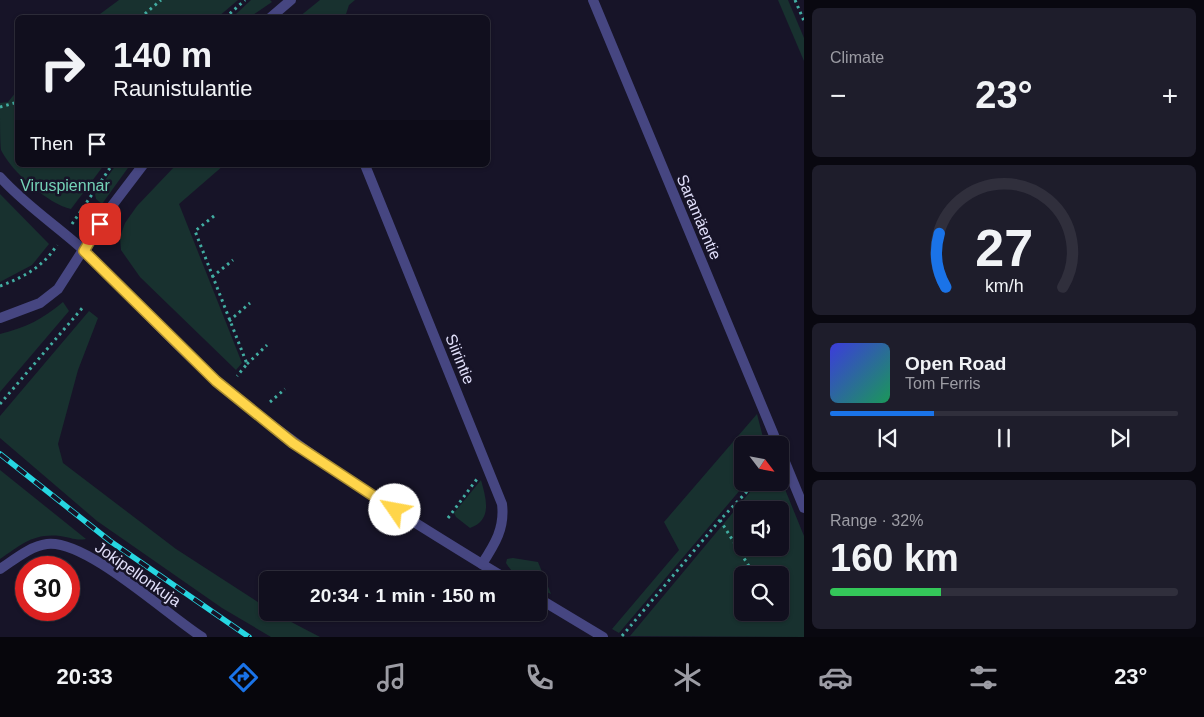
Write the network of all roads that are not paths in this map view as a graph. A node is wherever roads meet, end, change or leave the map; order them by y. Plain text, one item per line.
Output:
1 (291, 0) edge
2 (593, 0) edge
3 (274, 15) edge
4 (141, 167) edge
5 (366, 167) edge
6 (0, 177) edge
7 (84, 251) junction
8 (0, 318) edge
9 (774, 436) edge
10 (789, 472) edge
11 (804, 508) edge
12 (482, 564) junction
13 (0, 569) edge
14 (493, 571) edge
15 (547, 603) edge
16 (202, 637) edge
17 (603, 637) edge

1 - 3 street
2 - 9 street, Saramäentie
4 - 7 street
5 - 12 street, Siirintie
6 - 7 street
7 - 8 street
7 - 12 street
10 - 11 street
12 - 14 street
13 - 16 street, Jokipellonkuja
15 - 17 street

